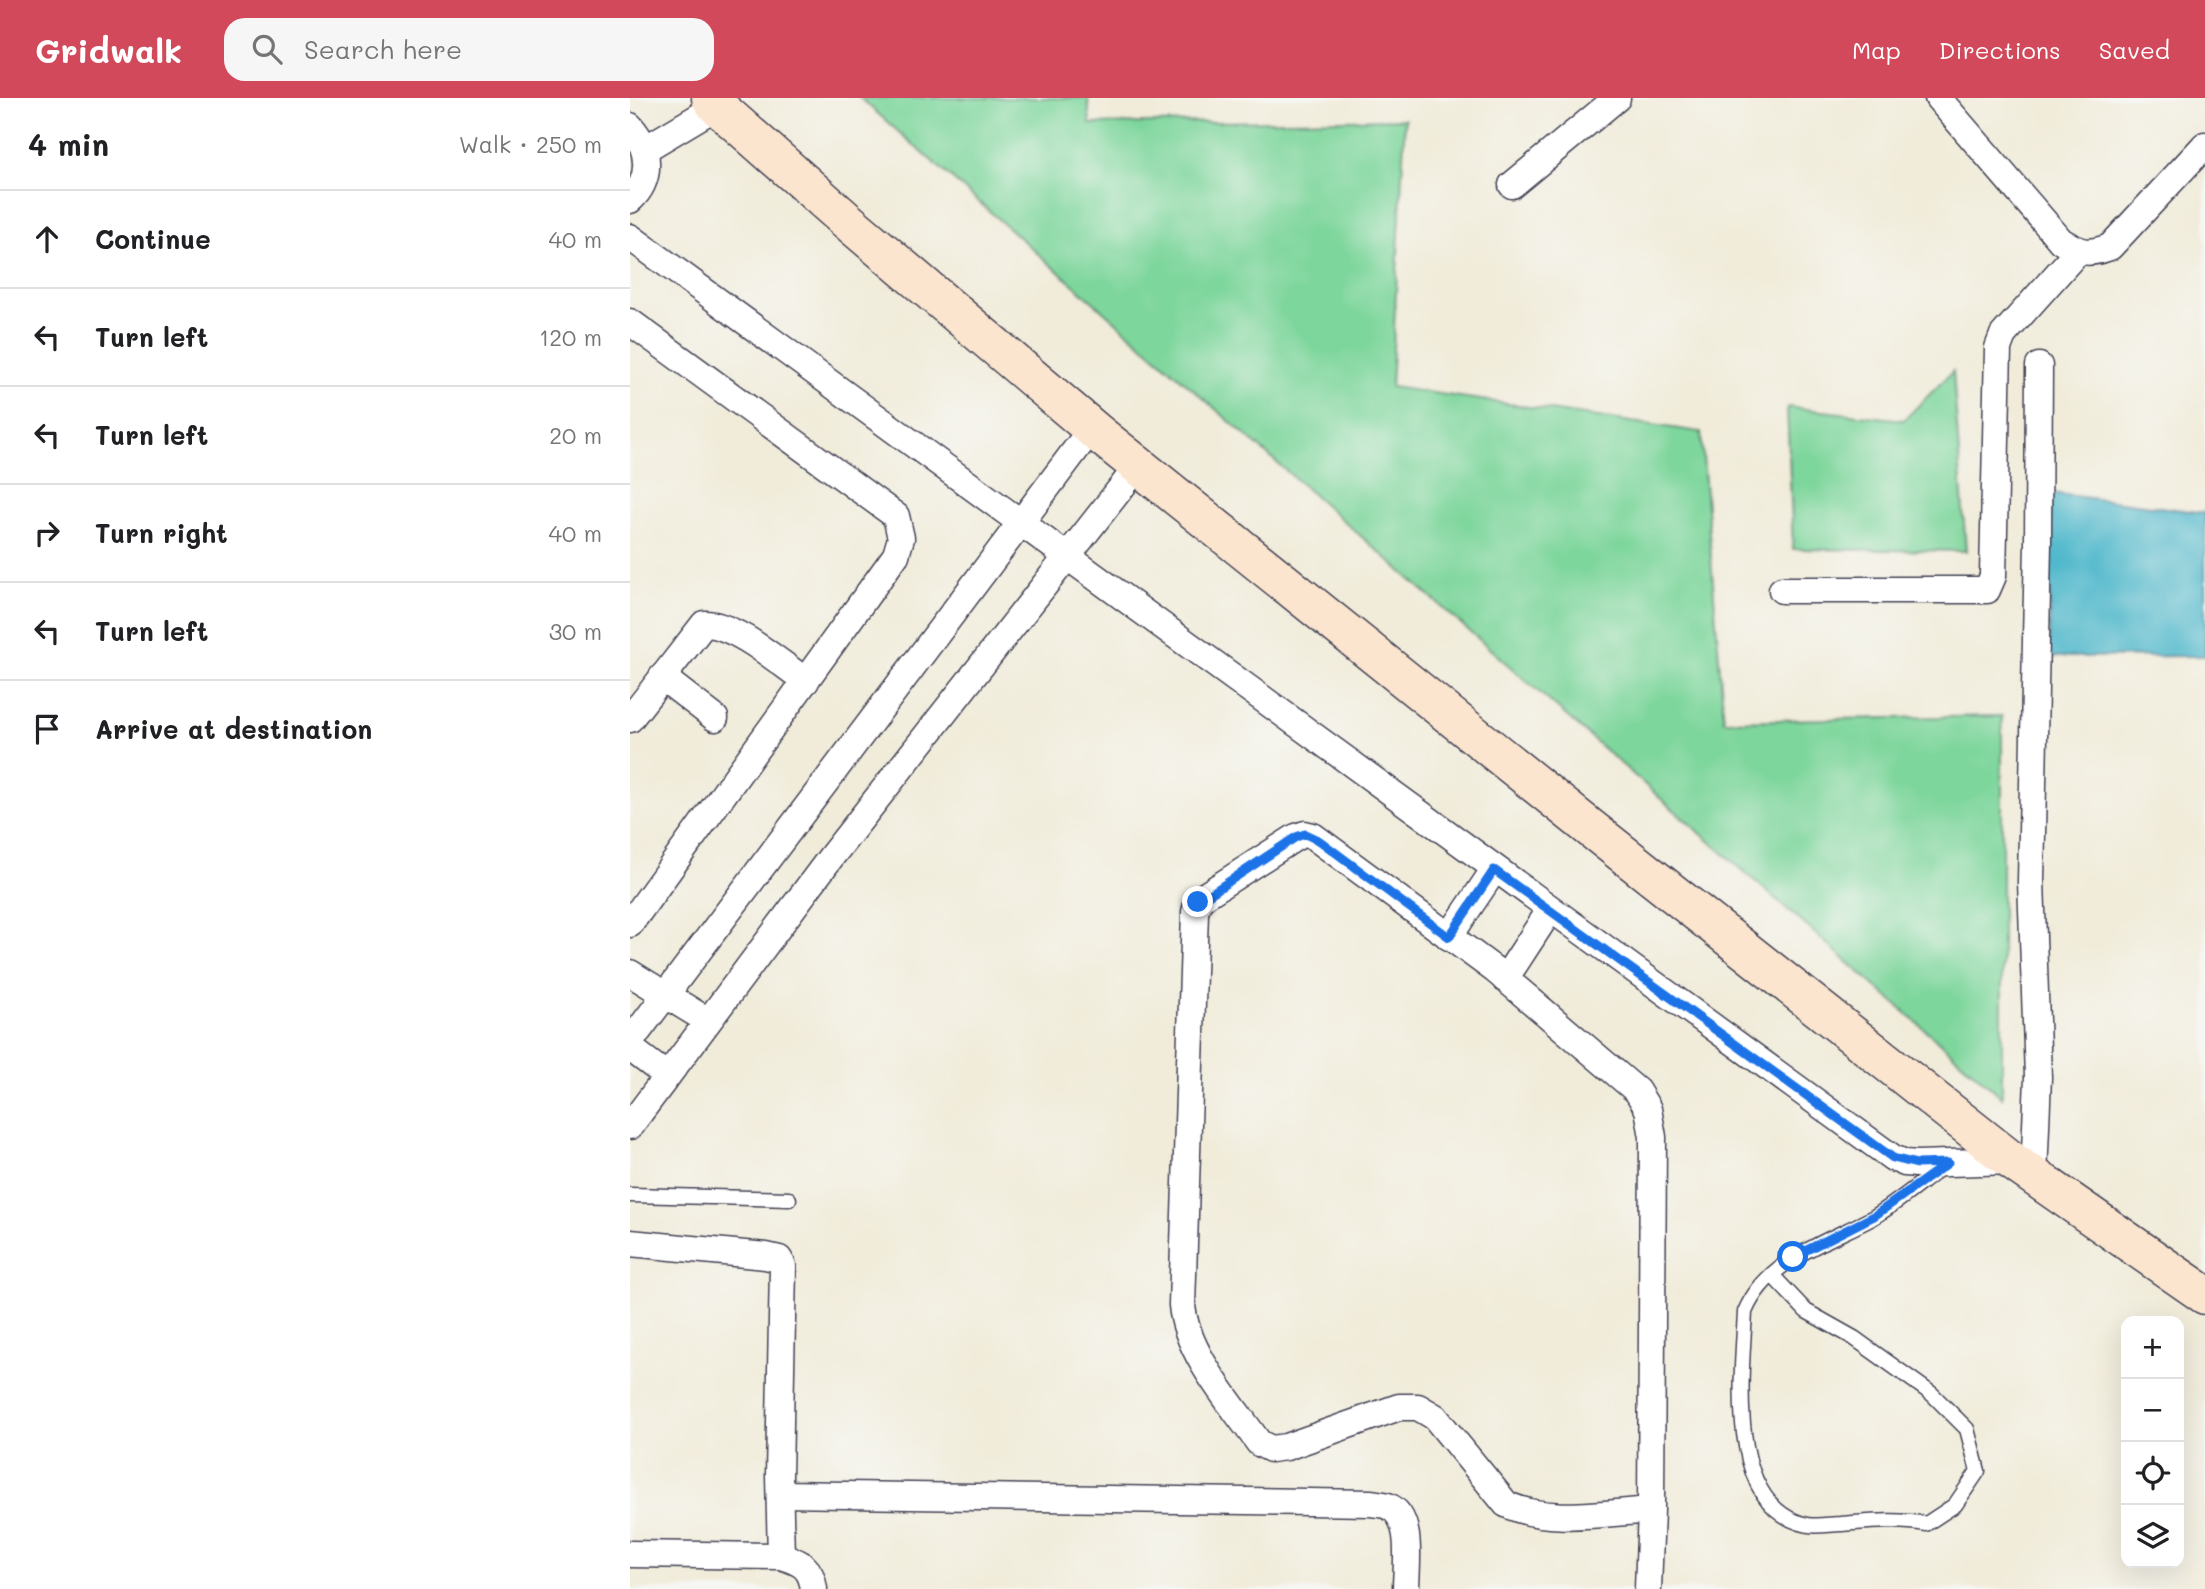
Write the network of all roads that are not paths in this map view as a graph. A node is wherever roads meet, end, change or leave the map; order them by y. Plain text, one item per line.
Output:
1 (1617, 98) edge
2 (1938, 98) edge
3 (714, 102) edge
4 (630, 126) edge
5 (645, 149) junction
6 (2202, 153) edge
7 (1512, 185) dead end
8 (630, 200) edge
9 (630, 237) edge
10 (2078, 251) junction
11 (630, 322) edge
12 (2039, 366) dead end
13 (1092, 428) junction
14 (1139, 465) junction
15 (1021, 522) junction
16 (1068, 556) junction
17 (1782, 590) dead end
18 (662, 677) junction
19 (806, 681) junction
20 (715, 718) dead end
21 (630, 719) edge
22 (1494, 870) junction
23 (1550, 910) junction
24 (630, 924) edge
25 (1449, 937) junction
26 (630, 973) edge
27 (1505, 979) junction
28 (665, 995) junction
29 (708, 1021) junction
30 (630, 1042) edge
31 (630, 1048) edge
32 (667, 1076) junction
33 (630, 1126) edge
34 (1948, 1163) junction
35 (2023, 1168) junction
36 (630, 1195) edge
37 (789, 1199) dead end
38 (630, 1243) edge
39 (1772, 1275) junction
40 (2205, 1295) edge
41 (781, 1494) junction
42 (1651, 1510) junction
43 (630, 1554) edge
44 (781, 1556) junction
45 (814, 1589) edge
46 (1406, 1589) edge
47 (1648, 1589) edge

1 - 7 street
2 - 10 street
3 - 5 street
3 - 13 street
4 - 5 street
5 - 8 street
6 - 10 street
9 - 15 street
10 - 17 street
11 - 19 street
12 - 35 street
13 - 14 street
13 - 15 street
14 - 16 street
14 - 35 street
15 - 16 street
15 - 28 street
16 - 22 street
16 - 29 street
18 - 19 street
18 - 20 street
18 - 21 street
19 - 24 street
22 - 23 street
22 - 25 street
23 - 27 street
23 - 34 street
25 - 27 street
25 - 42 street
26 - 28 street
27 - 42 street
28 - 29 street
28 - 30 street
29 - 32 street
31 - 32 street
32 - 33 street
34 - 35 street
34 - 39 lane
35 - 40 street
36 - 37 lane
38 - 41 street
39 - 39 lane
41 - 44 street
41 - 46 street
42 - 47 street
43 - 44 street
44 - 45 street

